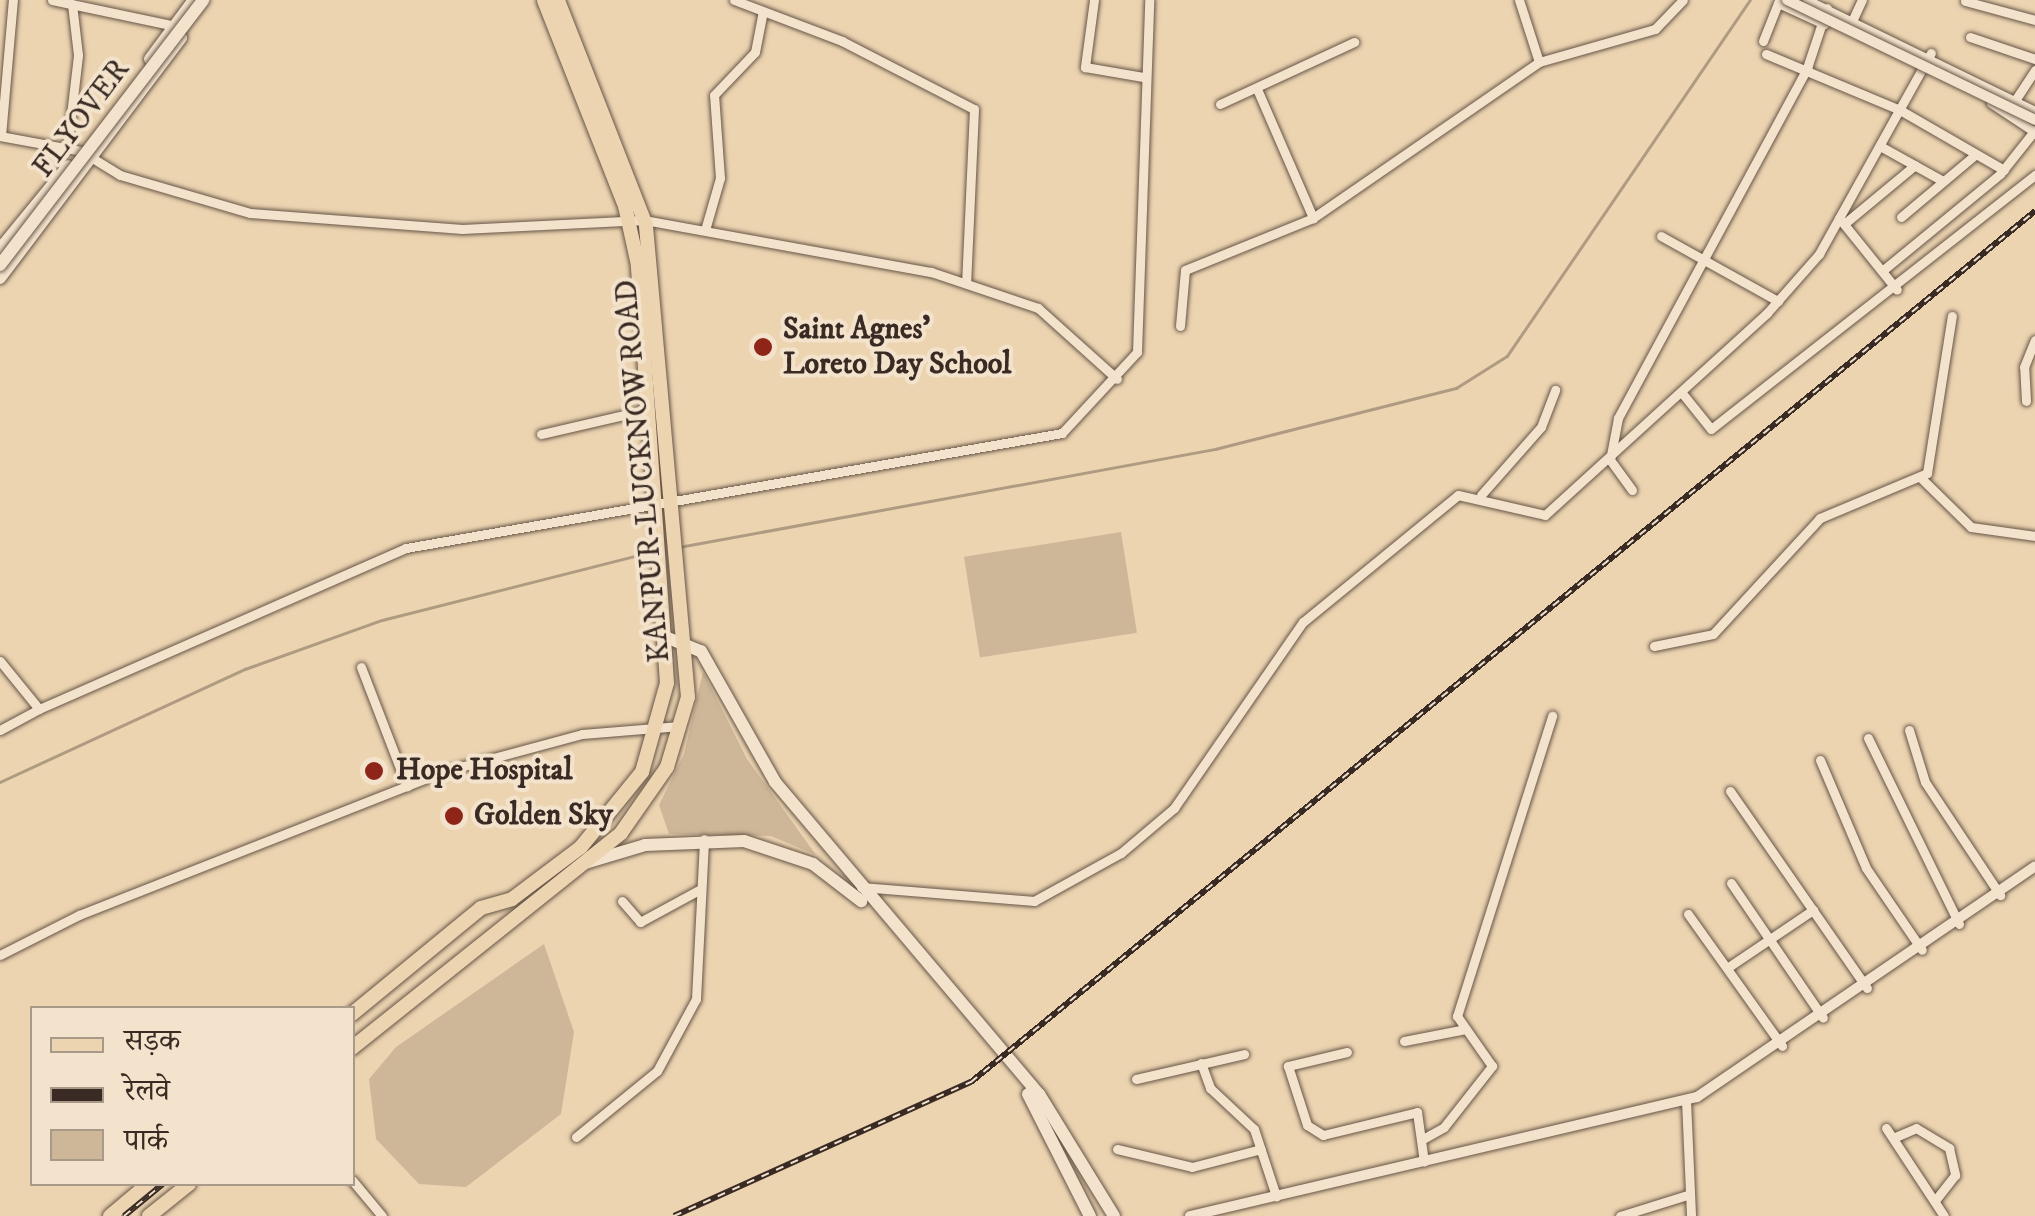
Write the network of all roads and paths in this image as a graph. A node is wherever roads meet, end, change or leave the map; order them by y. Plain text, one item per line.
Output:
1 (13, 0) edge
2 (52, 0) edge
3 (194, 0) edge
4 (206, 0) edge
5 (544, 0) edge
6 (558, 0) edge
7 (734, 0) edge
8 (1094, 0) edge
9 (1148, 0) edge
10 (1519, 0) edge
11 (1683, 0) edge
12 (1788, 0) edge
13 (1862, 0) edge
14 (1812, 1) edge
15 (1965, 1) edge
16 (72, 4) junction
17 (1827, 8) junction
18 (762, 15) junction
19 (1853, 19) junction
20 (2035, 20) edge
21 (1822, 22) junction
22 (181, 28) junction
23 (1970, 37) dead end
24 (1763, 41) dead end
25 (1354, 42) dead end
26 (1930, 53) junction
27 (1766, 54) dead end
28 (2035, 60) edge
29 (1539, 62) junction
30 (1923, 66) junction
31 (2035, 70) edge
32 (1806, 71) junction
33 (1143, 77) junction
34 (586, 88) junction
35 (1257, 90) junction
36 (2016, 100) junction
37 (1220, 104) dead end
38 (1900, 110) junction
39 (2035, 111) edge
40 (2007, 114) junction
41 (2035, 120) edge
42 (2035, 131) edge
43 (1, 136) edge
44 (1880, 146) junction
45 (80, 152) junction
46 (1975, 155) junction
47 (1915, 165) junction
48 (2004, 170) junction
49 (2035, 175) edge
50 (1943, 180) junction
51 (1901, 217) dead end
52 (1312, 218) junction
53 (637, 220) junction
54 (1841, 221) junction
55 (705, 230) junction
56 (1661, 236) dead end
57 (0, 249) edge
58 (1699, 258) junction
59 (0, 266) edge
60 (1882, 271) junction
61 (0, 278) edge
62 (966, 282) junction
63 (1897, 290) junction
64 (1778, 301) junction
65 (1952, 316) dead end
66 (1180, 326) dead end
67 (2035, 340) edge
68 (1117, 379) junction
69 (1555, 390) dead end
70 (1682, 393) junction
71 (2026, 400) dead end
72 (648, 409) junction
73 (541, 434) dead end
74 (1610, 460) junction
75 (1921, 478) junction
76 (1632, 490) dead end
77 (1481, 495) junction
78 (676, 502) junction
79 (656, 504) junction
80 (2035, 536) edge
81 (668, 638) junction
82 (688, 645) junction
83 (1654, 646) dead end
84 (0, 661) edge
85 (362, 667) dead end
86 (40, 709) junction
87 (1552, 716) dead end
88 (658, 726) junction
89 (682, 726) junction
90 (0, 730) edge
91 (1909, 730) dead end
92 (1868, 738) dead end
93 (1820, 760) dead end
94 (407, 786) junction
95 (1730, 790) dead end
96 (704, 839) junction
97 (585, 863) junction
98 (2035, 866) edge
99 (1731, 883) dead end
100 (858, 887) junction
101 (699, 890) junction
102 (2000, 895) junction
103 (622, 901) dead end
104 (500, 903) junction
105 (1813, 910) junction
106 (1688, 914) dead end
107 (511, 920) junction
108 (1959, 924) junction
109 (1769, 940) junction
110 (1922, 950) junction
111 (0, 955) edge
112 (1727, 968) junction
113 (1867, 988) junction
114 (355, 1012) edge
115 (1823, 1018) junction
116 (1466, 1029) junction
117 (1404, 1041) dead end
118 (355, 1046) edge
119 (1782, 1046) junction
120 (1347, 1052) dead end
121 (1244, 1054) dead end
122 (1201, 1063) junction
123 (1136, 1080) dead end
124 (1686, 1100) junction
125 (1886, 1128) dead end
126 (576, 1137) dead end
127 (1893, 1138) junction
128 (1421, 1140) junction
129 (1117, 1149) dead end
130 (1261, 1149) junction
131 (1424, 1162) junction
132 (355, 1184) edge
133 (146, 1186) edge
134 (186, 1186) edge
135 (1690, 1194) junction
136 (1276, 1196) junction
137 (1935, 1201) junction
138 (110, 1216) edge
139 (149, 1216) edge
140 (382, 1216) edge
141 (1090, 1216) edge
142 (1114, 1216) edge
143 (1190, 1216) edge
144 (1620, 1216) edge
145 (1691, 1216) edge
146 (1944, 1216) edge

1 - 43 street
2 - 16 street
3 - 22 main road
4 - 22 main road
4 - 59 main road, FLYOVER, bridge
5 - 34 main road, KANPUR-LUCKNOW ROAD
6 - 34 main road, KANPUR-LUCKNOW ROAD
7 - 18 street
8 - 33 street
9 - 33 street
10 - 29 street
11 - 29 street
12 - 41 street, bridge
13 - 19 street
14 - 17 street
15 - 20 street
16 - 22 street
16 - 45 street
17 - 19 street
17 - 21 street
18 - 55 street
18 - 62 street
19 - 26 street
21 - 24 street
21 - 30 street
21 - 32 street
22 - 45 main road
23 - 28 street
25 - 35 street
26 - 30 street
26 - 36 street
27 - 32 street
29 - 52 street
30 - 38 street
30 - 40 street
31 - 36 street
32 - 38 street
32 - 58 street
33 - 68 street
34 - 53 main road, KANPUR-LUCKNOW ROAD
35 - 37 street
35 - 52 street
36 - 39 street
36 - 40 street
38 - 44 street
38 - 46 street
40 - 42 street
42 - 48 street
43 - 45 street
44 - 47 street
44 - 54 street
45 - 53 street
45 - 57 main road
45 - 61 main road
46 - 48 street
46 - 50 street
47 - 50 street
47 - 54 street
48 - 60 street
49 - 63 street
50 - 51 street
52 - 66 street
53 - 55 street
53 - 72 main road, KANPUR-LUCKNOW ROAD
53 - 78 main road, KANPUR-LUCKNOW ROAD
54 - 60 street
54 - 64 street
55 - 62 street
56 - 58 street
58 - 64 street
58 - 74 street
60 - 63 street
62 - 68 street
63 - 70 street
64 - 70 street
65 - 75 street
67 - 71 street
68 - 78 street
69 - 77 street
70 - 74 street
72 - 73 street
72 - 79 main road, KANPUR-LUCKNOW ROAD
74 - 76 street
74 - 77 street
75 - 80 street
75 - 83 street
77 - 100 street
78 - 79 street
78 - 82 main road, KANPUR-LUCKNOW ROAD
79 - 81 main road, KANPUR-LUCKNOW ROAD
79 - 86 street
81 - 82 main road
81 - 88 main road, KANPUR-LUCKNOW ROAD
82 - 89 main road, KANPUR-LUCKNOW ROAD
82 - 100 main road
84 - 86 street
85 - 94 street
86 - 90 street
87 - 116 street
88 - 89 street
88 - 94 street
88 - 104 main road, KANPUR-LUCKNOW ROAD
89 - 97 main road, KANPUR-LUCKNOW ROAD
91 - 102 street
92 - 108 street
93 - 110 street
94 - 111 street
95 - 105 street
96 - 97 main road
96 - 101 street
96 - 141 main road
97 - 107 main road, KANPUR-LUCKNOW ROAD
98 - 102 street
99 - 109 street
100 - 142 main road
101 - 103 street
101 - 126 street
102 - 108 street
104 - 107 main road
104 - 114 main road, KANPUR-LUCKNOW ROAD
105 - 109 street
105 - 113 street
106 - 112 street
107 - 118 main road, KANPUR-LUCKNOW ROAD
108 - 110 street
109 - 112 street
109 - 115 street
110 - 113 street
112 - 119 street
113 - 115 street
115 - 119 street
116 - 117 street
116 - 128 street
119 - 124 street
120 - 128 street
121 - 122 street
122 - 123 street
122 - 130 street
124 - 131 street
124 - 135 street
125 - 127 street
127 - 137 street
127 - 137 street
128 - 131 street
129 - 130 street
130 - 136 street
131 - 136 street
132 - 140 street
133 - 138 main road
134 - 139 main road
135 - 144 street
135 - 145 street
136 - 143 street
137 - 146 street

